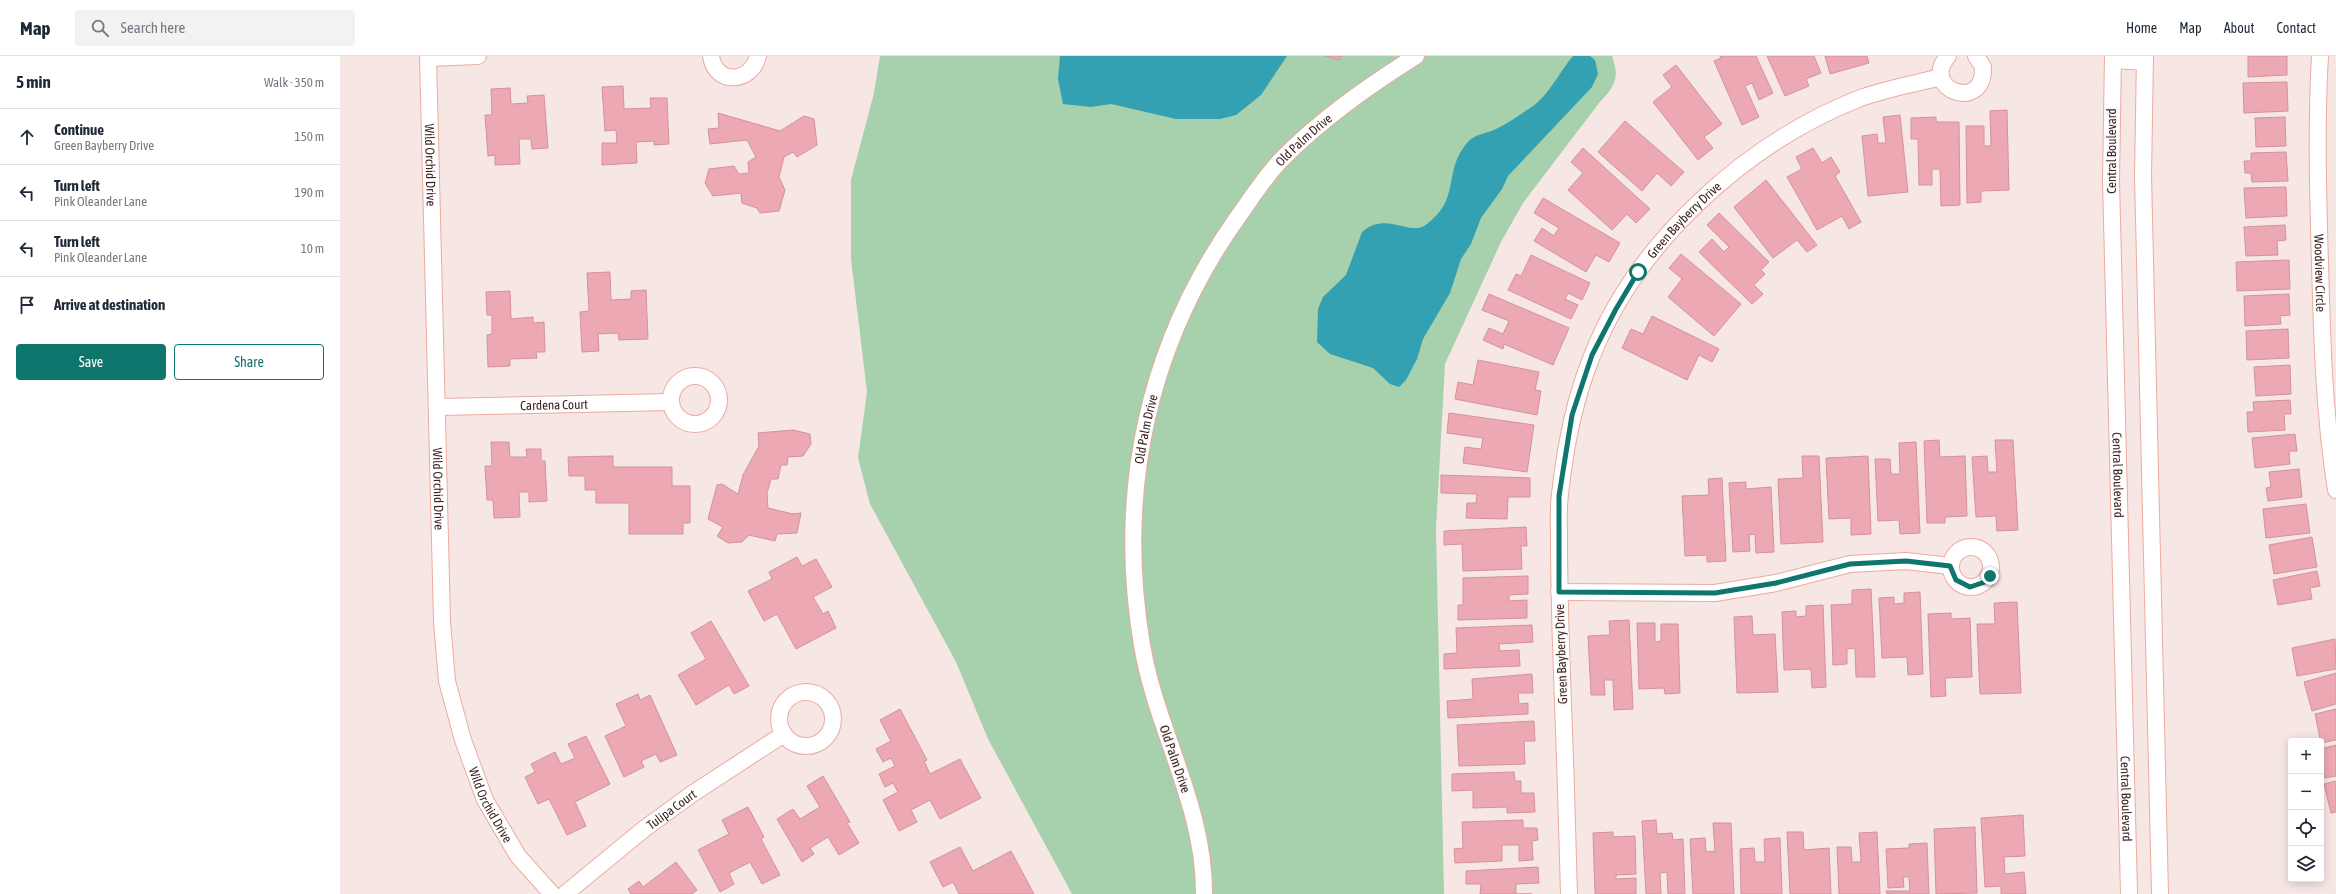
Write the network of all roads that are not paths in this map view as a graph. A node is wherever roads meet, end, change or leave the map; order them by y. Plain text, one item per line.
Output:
1 (478, 56) edge
2 (711, 56) edge
3 (758, 56) edge
4 (1416, 56) edge
5 (1948, 56) edge
6 (1976, 56) edge
7 (2320, 56) edge
8 (428, 57) edge
9 (2113, 58) edge
10 (2145, 59) edge
11 (1941, 77) junction
12 (670, 402) dead end
13 (437, 407) junction
14 (2336, 490) edge
15 (1950, 566) dead end
16 (1559, 592) junction
17 (784, 734) dead end
18 (552, 894) edge
19 (565, 894) edge
20 (1204, 894) edge
21 (1569, 894) edge
22 (2129, 894) edge
23 (2160, 894) edge

1 - 8 street
2 - 3 street
4 - 20 street, Old Palm Drive
5 - 11 street
6 - 11 street
7 - 14 street, Woodview Circle
8 - 13 street, Wild Orchid Drive
9 - 10 street
9 - 22 street, Central Boulevard
10 - 23 street
11 - 16 street, Green Bayberry Drive
12 - 13 street, Cardena Court
13 - 18 street, Wild Orchid Drive
15 - 16 street
16 - 21 street, Green Bayberry Drive
17 - 19 street, Tulipa Court

